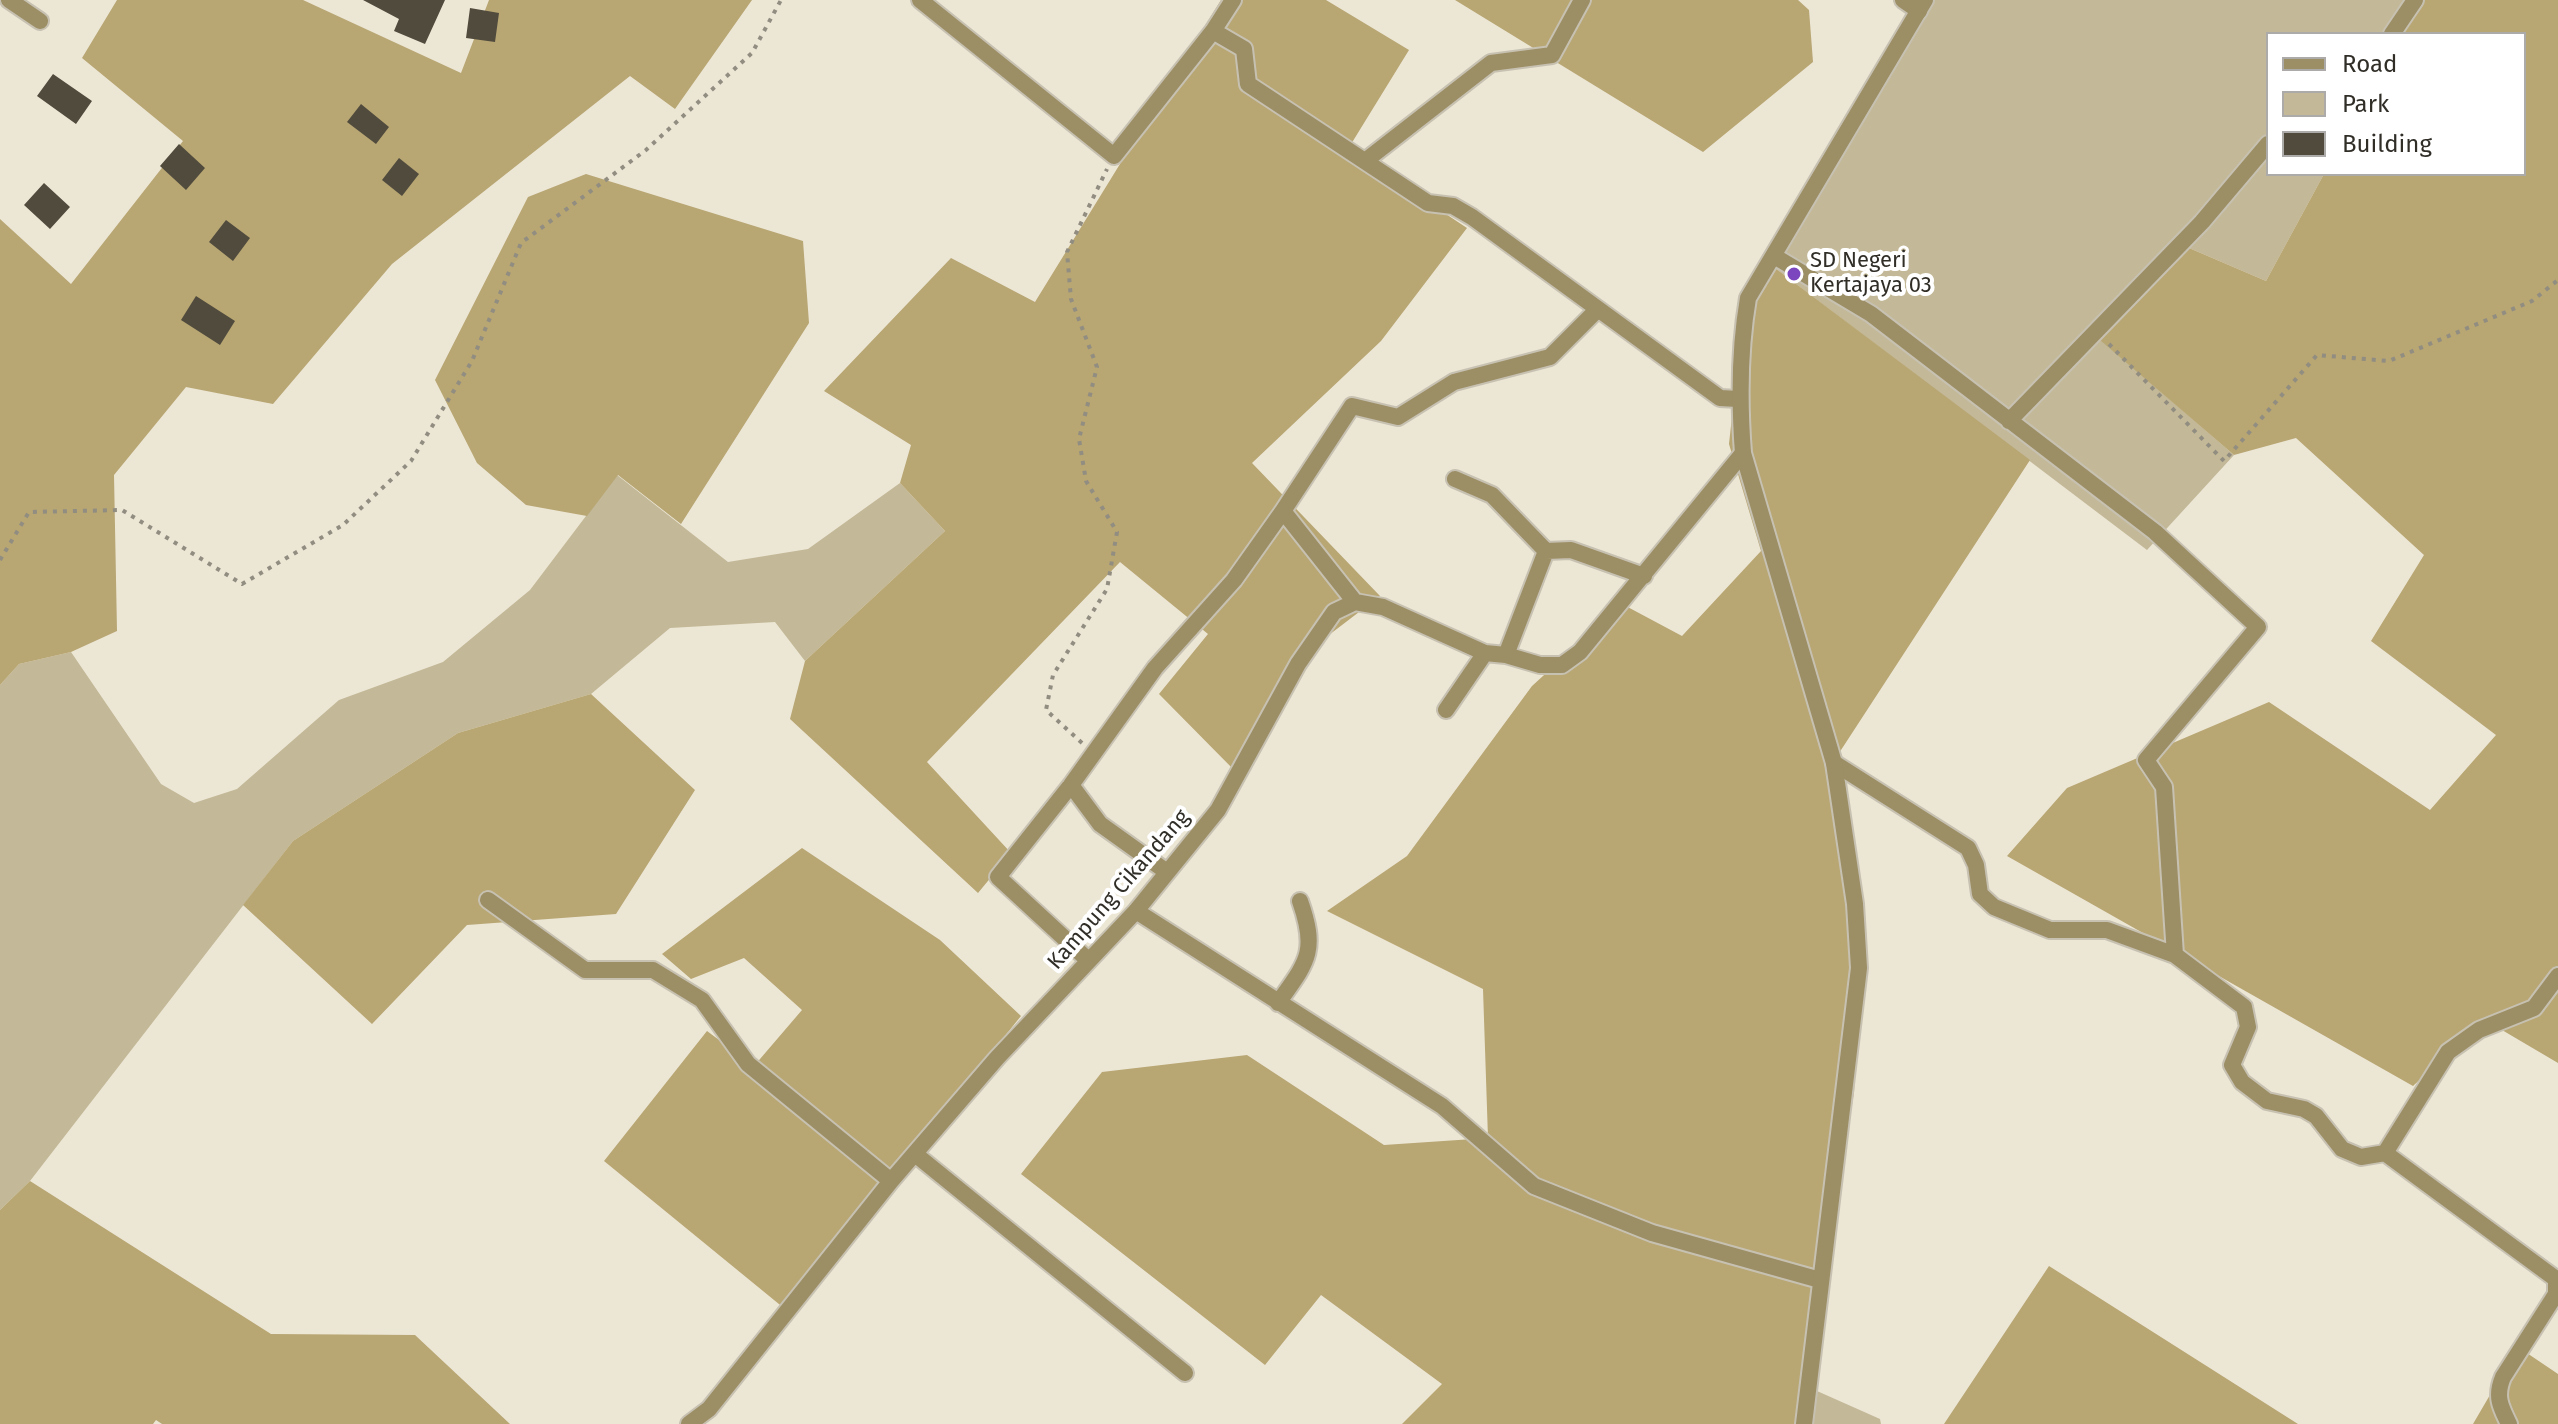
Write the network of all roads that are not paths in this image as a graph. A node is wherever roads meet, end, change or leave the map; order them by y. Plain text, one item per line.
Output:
1 (9, 0) edge
2 (920, 0) edge
3 (1233, 0) edge
4 (1582, 0) edge
5 (1903, 0) edge
6 (2415, 0) edge
7 (1922, 5) edge
8 (40, 21) dead end
9 (1213, 31) junction
10 (2393, 32) edge
11 (2266, 146) edge
12 (1365, 161) junction
13 (1774, 256) junction
14 (1598, 309) junction
15 (1738, 399) junction
16 (2009, 421) junction
17 (1743, 453) junction
18 (1455, 479) dead end
19 (1283, 511) junction
20 (1546, 551) junction
21 (1644, 576) junction
22 (1355, 602) junction
23 (1485, 653) junction
24 (1506, 655) junction
25 (1446, 710) dead end
26 (1834, 763) junction
27 (1071, 785) junction
28 (1167, 872) junction
29 (488, 900) dead end
30 (1300, 901) dead end
31 (1136, 911) junction
32 (2175, 955) junction
33 (1088, 960) junction
34 (2558, 976) edge
35 (1278, 1003) junction
36 (2385, 1153) junction
37 (915, 1154) junction
38 (891, 1181) junction
39 (1820, 1280) junction
40 (1185, 1373) dead end
41 (689, 1424) edge
42 (1804, 1424) edge
43 (2509, 1424) edge

1 - 8 street
2 - 9 street
3 - 9 street
4 - 12 street
5 - 7 street
6 - 10 street
7 - 13 street
9 - 12 street
11 - 16 street
12 - 14 street
13 - 15 street
13 - 16 street
14 - 15 street
14 - 19 street
15 - 17 street
16 - 32 street
17 - 21 street
17 - 26 street
18 - 20 street
19 - 22 street
19 - 27 street
20 - 21 street
20 - 24 street
21 - 24 street
22 - 23 street
22 - 28 street, Kampung Cikandang
23 - 24 street
23 - 25 street
26 - 32 street
26 - 39 street
27 - 28 street
27 - 33 street
28 - 31 street, Kampung Cikandang
29 - 38 street
30 - 35 street
31 - 33 street, Kampung Cikandang
31 - 35 street
32 - 36 street
33 - 37 street, Kampung Cikandang
34 - 36 street
35 - 39 street
36 - 43 street
37 - 38 street, Kampung Cikandang
37 - 40 street
38 - 41 street, Kampung Cikandang
39 - 42 street

